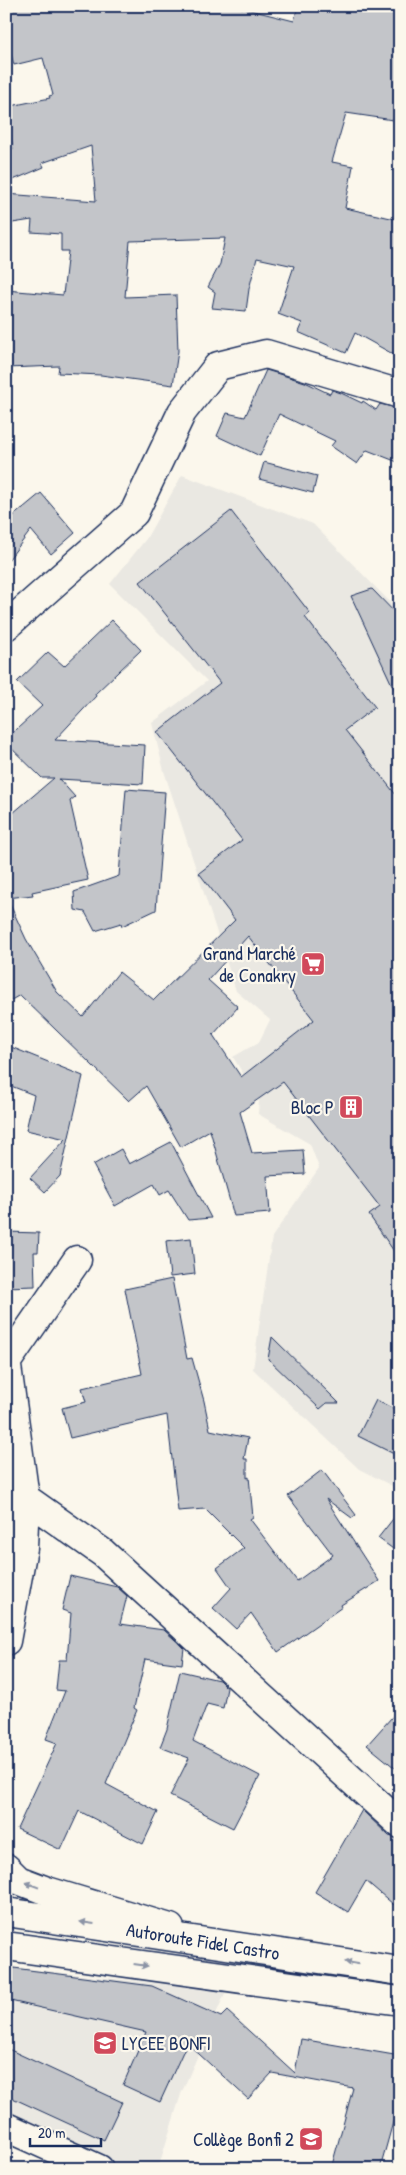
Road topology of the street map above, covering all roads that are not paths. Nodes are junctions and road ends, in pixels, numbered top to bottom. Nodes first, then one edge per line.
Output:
1 (400, 394) edge
2 (6, 626) edge
3 (77, 1260) dead end
4 (7, 1359) edge
5 (25, 1498) junction
6 (6, 1641) edge
7 (400, 1824) edge
8 (6, 1868) edge
9 (6, 1912) edge
10 (212, 1941) junction
11 (6, 1946) edge
12 (400, 1970) edge
13 (400, 2001) edge
14 (6, 2127) edge
15 (99, 2169) edge

1 - 2 main road
3 - 4 main road
4 - 5 main road
5 - 6 main road
5 - 7 main road
10 -> 8 main road
10 -> 9 main road, Autoroute Fidel Castro
12 -> 10 main road, Autoroute Fidel Castro
11 -> 13 main road, Autoroute Fidel Castro
14 - 15 main road

